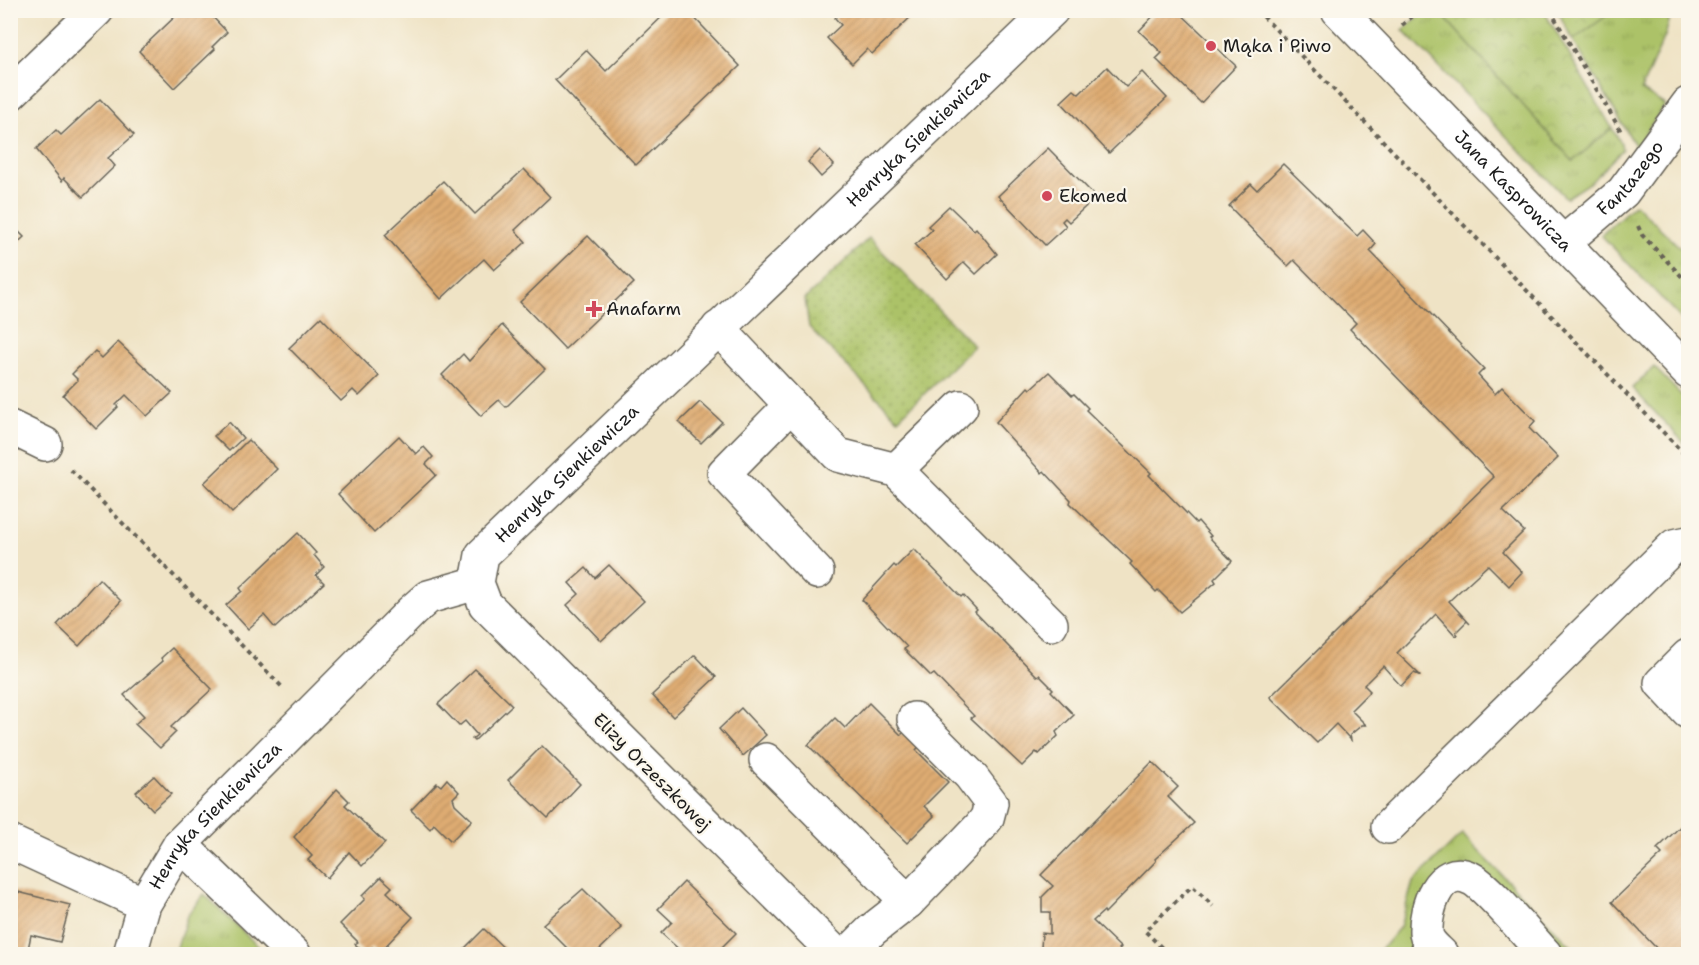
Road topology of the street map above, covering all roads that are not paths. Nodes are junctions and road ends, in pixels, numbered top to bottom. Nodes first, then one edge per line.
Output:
1 (97, 10) edge
2 (1052, 10) edge
3 (1338, 10) edge
4 (10, 94) edge
5 (1689, 104) edge
6 (1563, 243) junction
7 (718, 328) junction
8 (1689, 372) edge
9 (790, 405) junction
10 (961, 407) dead end
11 (10, 427) edge
12 (45, 444) road end
13 (896, 470) junction
14 (1689, 543) edge
15 (817, 572) dead end
16 (477, 583) junction
17 (1051, 624) dead end
18 (1689, 656) edge
19 (1689, 712) edge
20 (914, 719) dead end
21 (766, 760) dead end
22 (1388, 827) dead end
23 (10, 842) edge
24 (180, 844) junction
25 (908, 902) junction
26 (144, 904) junction
27 (130, 954) edge
28 (294, 954) edge
29 (836, 954) edge
30 (848, 954) edge
31 (1441, 954) edge
32 (1545, 954) edge

1 - 4 street
2 - 7 street, Henryka Sienkiewicza
3 - 6 street, Jana Kasprowicza
5 - 6 street, Fantazego
6 - 8 street, Jana Kasprowicza
7 - 9 street
7 - 16 street, Henryka Sienkiewicza
9 - 13 street
9 - 15 street
10 - 13 street
11 - 12 street
13 - 17 street
14 - 22 street
16 - 24 street, Henryka Sienkiewicza
16 - 29 street, Elizy Orzeszkowej
18 - 19 street
20 - 25 street
21 - 25 street
23 - 26 street
24 - 26 street, Henryka Sienkiewicza
24 - 28 street
25 - 30 street
26 - 27 street, Henryka Sienkiewicza
31 - 32 street

